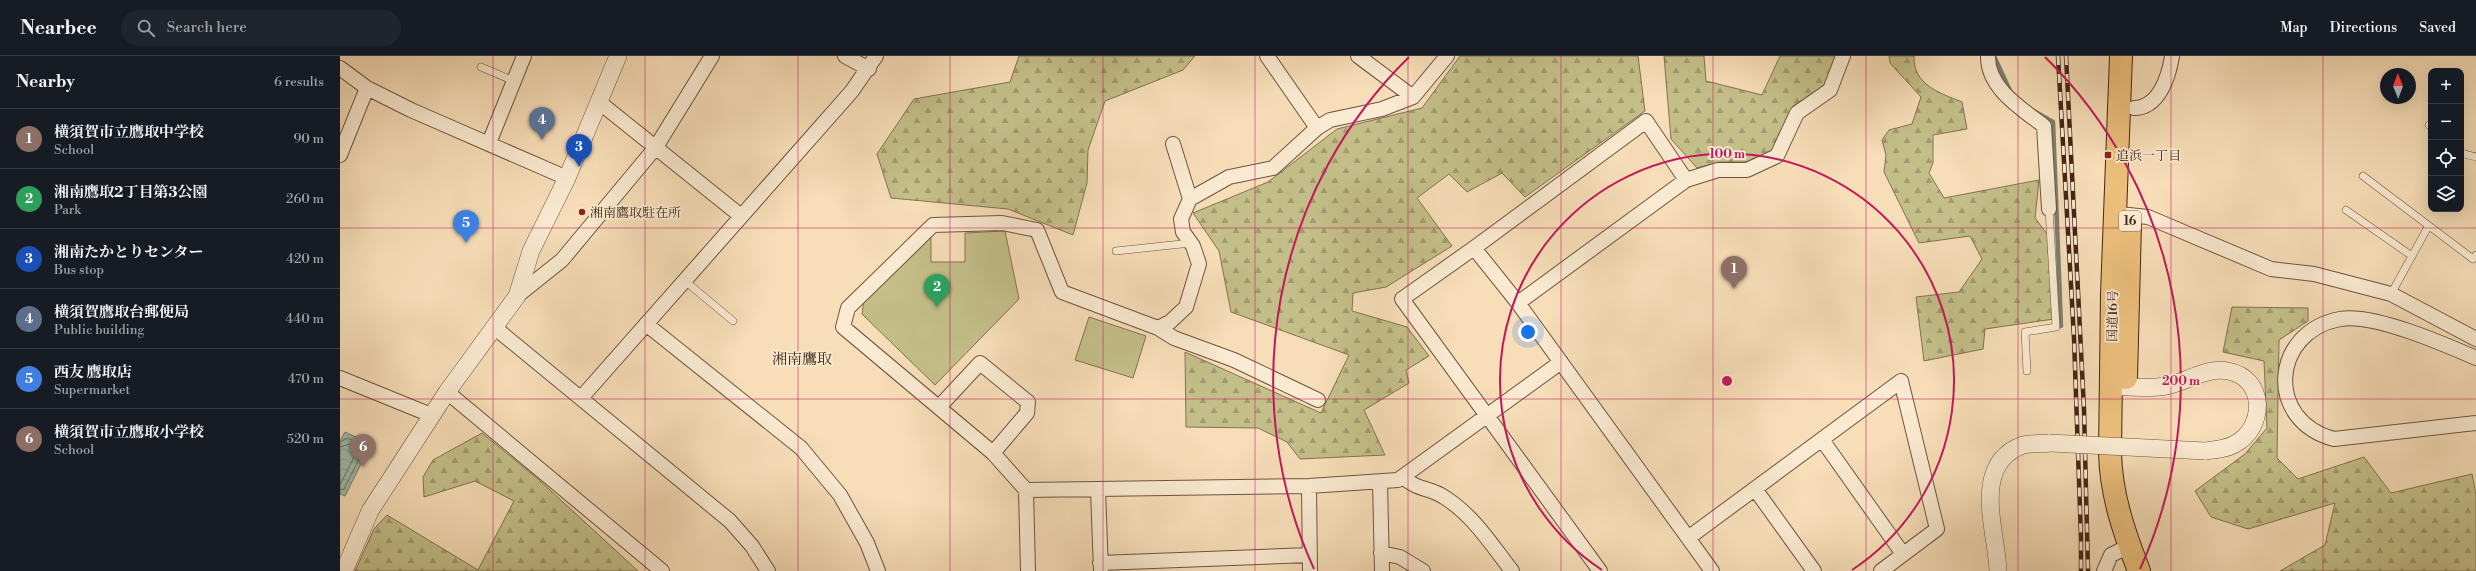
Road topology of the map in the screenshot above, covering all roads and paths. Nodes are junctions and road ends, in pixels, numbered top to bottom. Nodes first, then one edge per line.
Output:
1 (524, 56) edge
2 (618, 56) edge
3 (712, 56) edge
4 (845, 56) edge
5 (876, 56) edge
6 (1267, 56) edge
7 (1358, 56) edge
8 (1447, 56) edge
9 (1843, 56) edge
10 (1988, 56) edge
11 (2121, 56) edge
12 (2136, 56) edge
13 (2172, 56) edge
14 (481, 67) dead end
15 (340, 68) edge
16 (869, 69) junction
17 (514, 81) junction
18 (367, 88) junction
19 (1413, 97) junction
20 (599, 102) junction
21 (2134, 108) junction
22 (1317, 128) junction
23 (489, 143) junction
24 (1173, 144) dead end
25 (656, 147) junction
26 (2464, 153) edge
27 (340, 155) edge
28 (2476, 156) edge
29 (2364, 176) dead end
30 (567, 178) junction
31 (1686, 180) junction
32 (1190, 199) junction
33 (2050, 209) joint
34 (2346, 210) dead end
35 (2123, 214) junction
36 (741, 216) junction
37 (2428, 226) junction
38 (1191, 243) junction
39 (1474, 248) junction
40 (1116, 251) dead end
41 (2476, 255) edge
42 (2412, 256) junction
43 (684, 280) junction
44 (2391, 294) junction
45 (518, 296) junction
46 (1518, 303) junction
47 (733, 321) dead end
48 (646, 324) junction
49 (494, 327) junction
50 (1158, 328) junction
51 (2476, 339) edge
52 (2476, 358) edge
53 (1561, 362) junction
54 (2027, 371) dead end
55 (340, 378) edge
56 (2118, 386) junction
57 (447, 392) junction
58 (581, 398) junction
59 (1318, 400) dead end
60 (939, 407) junction
61 (431, 415) junction
62 (1488, 416) junction
63 (2476, 422) edge
64 (1823, 441) junction
65 (993, 453) junction
66 (1403, 477) junction
67 (1380, 482) junction
68 (1309, 486) junction
69 (1756, 489) junction
70 (1026, 490) junction
71 (1098, 490) junction
72 (1688, 538) junction
73 (2129, 546) junction
74 (1381, 553) junction
75 (1903, 554) junction
76 (1310, 555) junction
77 (1101, 567) edge
78 (1597, 570) edge
79 (344, 571) edge
80 (662, 571) edge
81 (768, 571) edge
82 (878, 571) edge
83 (1028, 571) edge
84 (1310, 571) edge
85 (1382, 571) edge
86 (1423, 571) edge
87 (1512, 571) edge
88 (1712, 571) edge
89 (1814, 571) edge
90 (1881, 571) edge
91 (1998, 571) edge
92 (2104, 571) edge
93 (2139, 571) edge
94 (2154, 571) edge

1 - 17 street
2 - 20 street
3 - 25 street
4 - 16 street
5 - 16 street
6 - 22 street
7 - 19 street
8 - 19 street
9 - 31 street
10 - 33 street
11 - 35 highway, 国道16号 / 16
12 - 21 highway, 国道16号 / 16
13 - 21 street
14 - 17 lane
15 - 18 street
16 - 36 street
17 - 23 street
18 - 23 street
18 - 27 street
19 - 22 street
20 - 25 street
20 - 30 street
21 - 35 highway, 国道16号 / 16
22 - 32 street
23 - 30 street
24 - 32 street
25 - 36 street
25 - 45 street
26 - 28 lane
29 - 37 lane
30 - 45 street
31 - 39 street
31 - 46 street
32 - 38 street
33 - 54 lane
34 - 42 lane
35 - 44 street
35 - 56 highway, 国道16号 / 16
36 - 43 street
37 - 41 lane
37 - 42 lane
38 - 40 lane
38 - 50 street
39 - 46 street
39 - 62 street
42 - 44 lane
43 - 47 lane
43 - 48 street
44 - 51 street
45 - 49 street
46 - 53 street
48 - 58 street
48 - 82 street
49 - 57 street
49 - 58 street
50 - 59 street
50 - 60 street
52 - 63 street
53 - 62 street
53 - 72 street
55 - 61 street
56 - 73 highway, 国道16号 / 16
56 - 91 street, bridge
56 - 94 highway, 国道16号 / 16
57 - 61 street
57 - 80 street
58 - 81 street
60 - 65 street
60 - 65 street
61 - 79 street
62 - 66 street
62 - 78 street
64 - 69 street
64 - 75 street
64 - 75 street
65 - 70 street
66 - 67 street
66 - 87 street
67 - 68 street
67 - 74 street
68 - 71 street
68 - 76 street
69 - 72 street
69 - 89 street
70 - 71 street
70 - 83 street
71 - 77 street
72 - 88 street
73 - 92 street
73 - 93 highway, 国道16号 / 16
74 - 85 street
74 - 86 street
75 - 90 street
76 - 77 street
76 - 84 street

